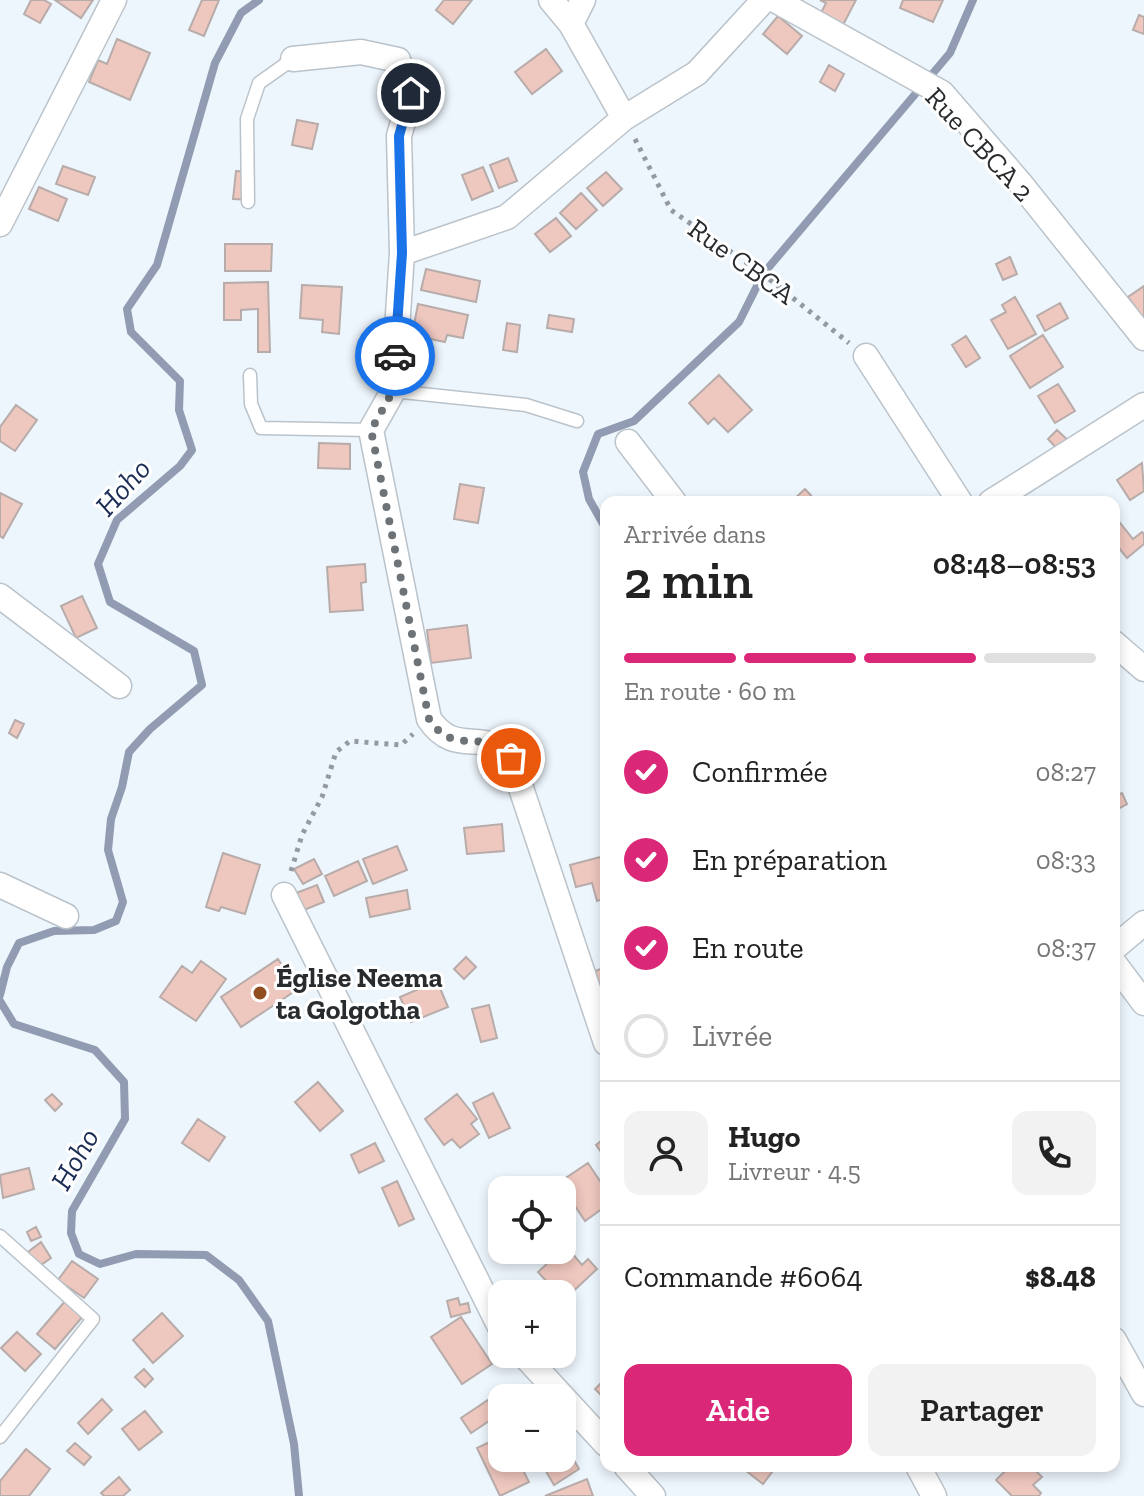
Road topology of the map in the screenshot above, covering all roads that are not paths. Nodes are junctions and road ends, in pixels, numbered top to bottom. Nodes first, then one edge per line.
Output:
1 (114, 0) edge
2 (551, 0) edge
3 (583, 0) edge
4 (764, 0) edge
5 (775, 0) edge
6 (571, 24) junction
7 (293, 59) joint
8 (624, 118) junction
9 (248, 202) dead end
10 (0, 224) edge
11 (402, 253) junction
12 (1144, 338) edge
13 (866, 356) road end
14 (250, 375) dead end
15 (393, 391) junction
16 (1144, 405) edge
17 (577, 421) dead end
18 (371, 430) junction
19 (628, 442) dead end
20 (669, 496) edge
21 (956, 496) edge
22 (1000, 496) edge
23 (0, 596) edge
24 (1120, 648) edge
25 (1144, 669) edge
26 (119, 686) dead end
27 (0, 885) edge
28 (284, 895) road end
29 (66, 916) dead end
30 (1144, 923) edge
31 (1120, 943) edge
32 (1120, 971) edge
33 (1144, 1003) edge
34 (600, 1025) edge
35 (0, 1236) edge
36 (488, 1303) edge
37 (1120, 1351) edge
38 (536, 1368) edge
39 (1144, 1394) edge
40 (0, 1437) edge
41 (600, 1437) edge
42 (631, 1472) edge
43 (921, 1472) edge
44 (653, 1496) edge
45 (934, 1496) edge

1 - 10 street
2 - 6 street
3 - 6 street
4 - 8 street
5 - 12 street, Rue CBCA 2
6 - 8 street
7 - 9 lane
7 - 11 street
8 - 11 street
11 - 15 street
13 - 21 street
14 - 18 lane
15 - 17 lane
15 - 18 street
16 - 22 street
18 - 34 street
19 - 20 street
23 - 26 street
24 - 25 street
27 - 29 street
28 - 36 street
30 - 31 street
32 - 33 street
35 - 40 lane
37 - 39 street
38 - 41 street
42 - 44 street
43 - 45 street

